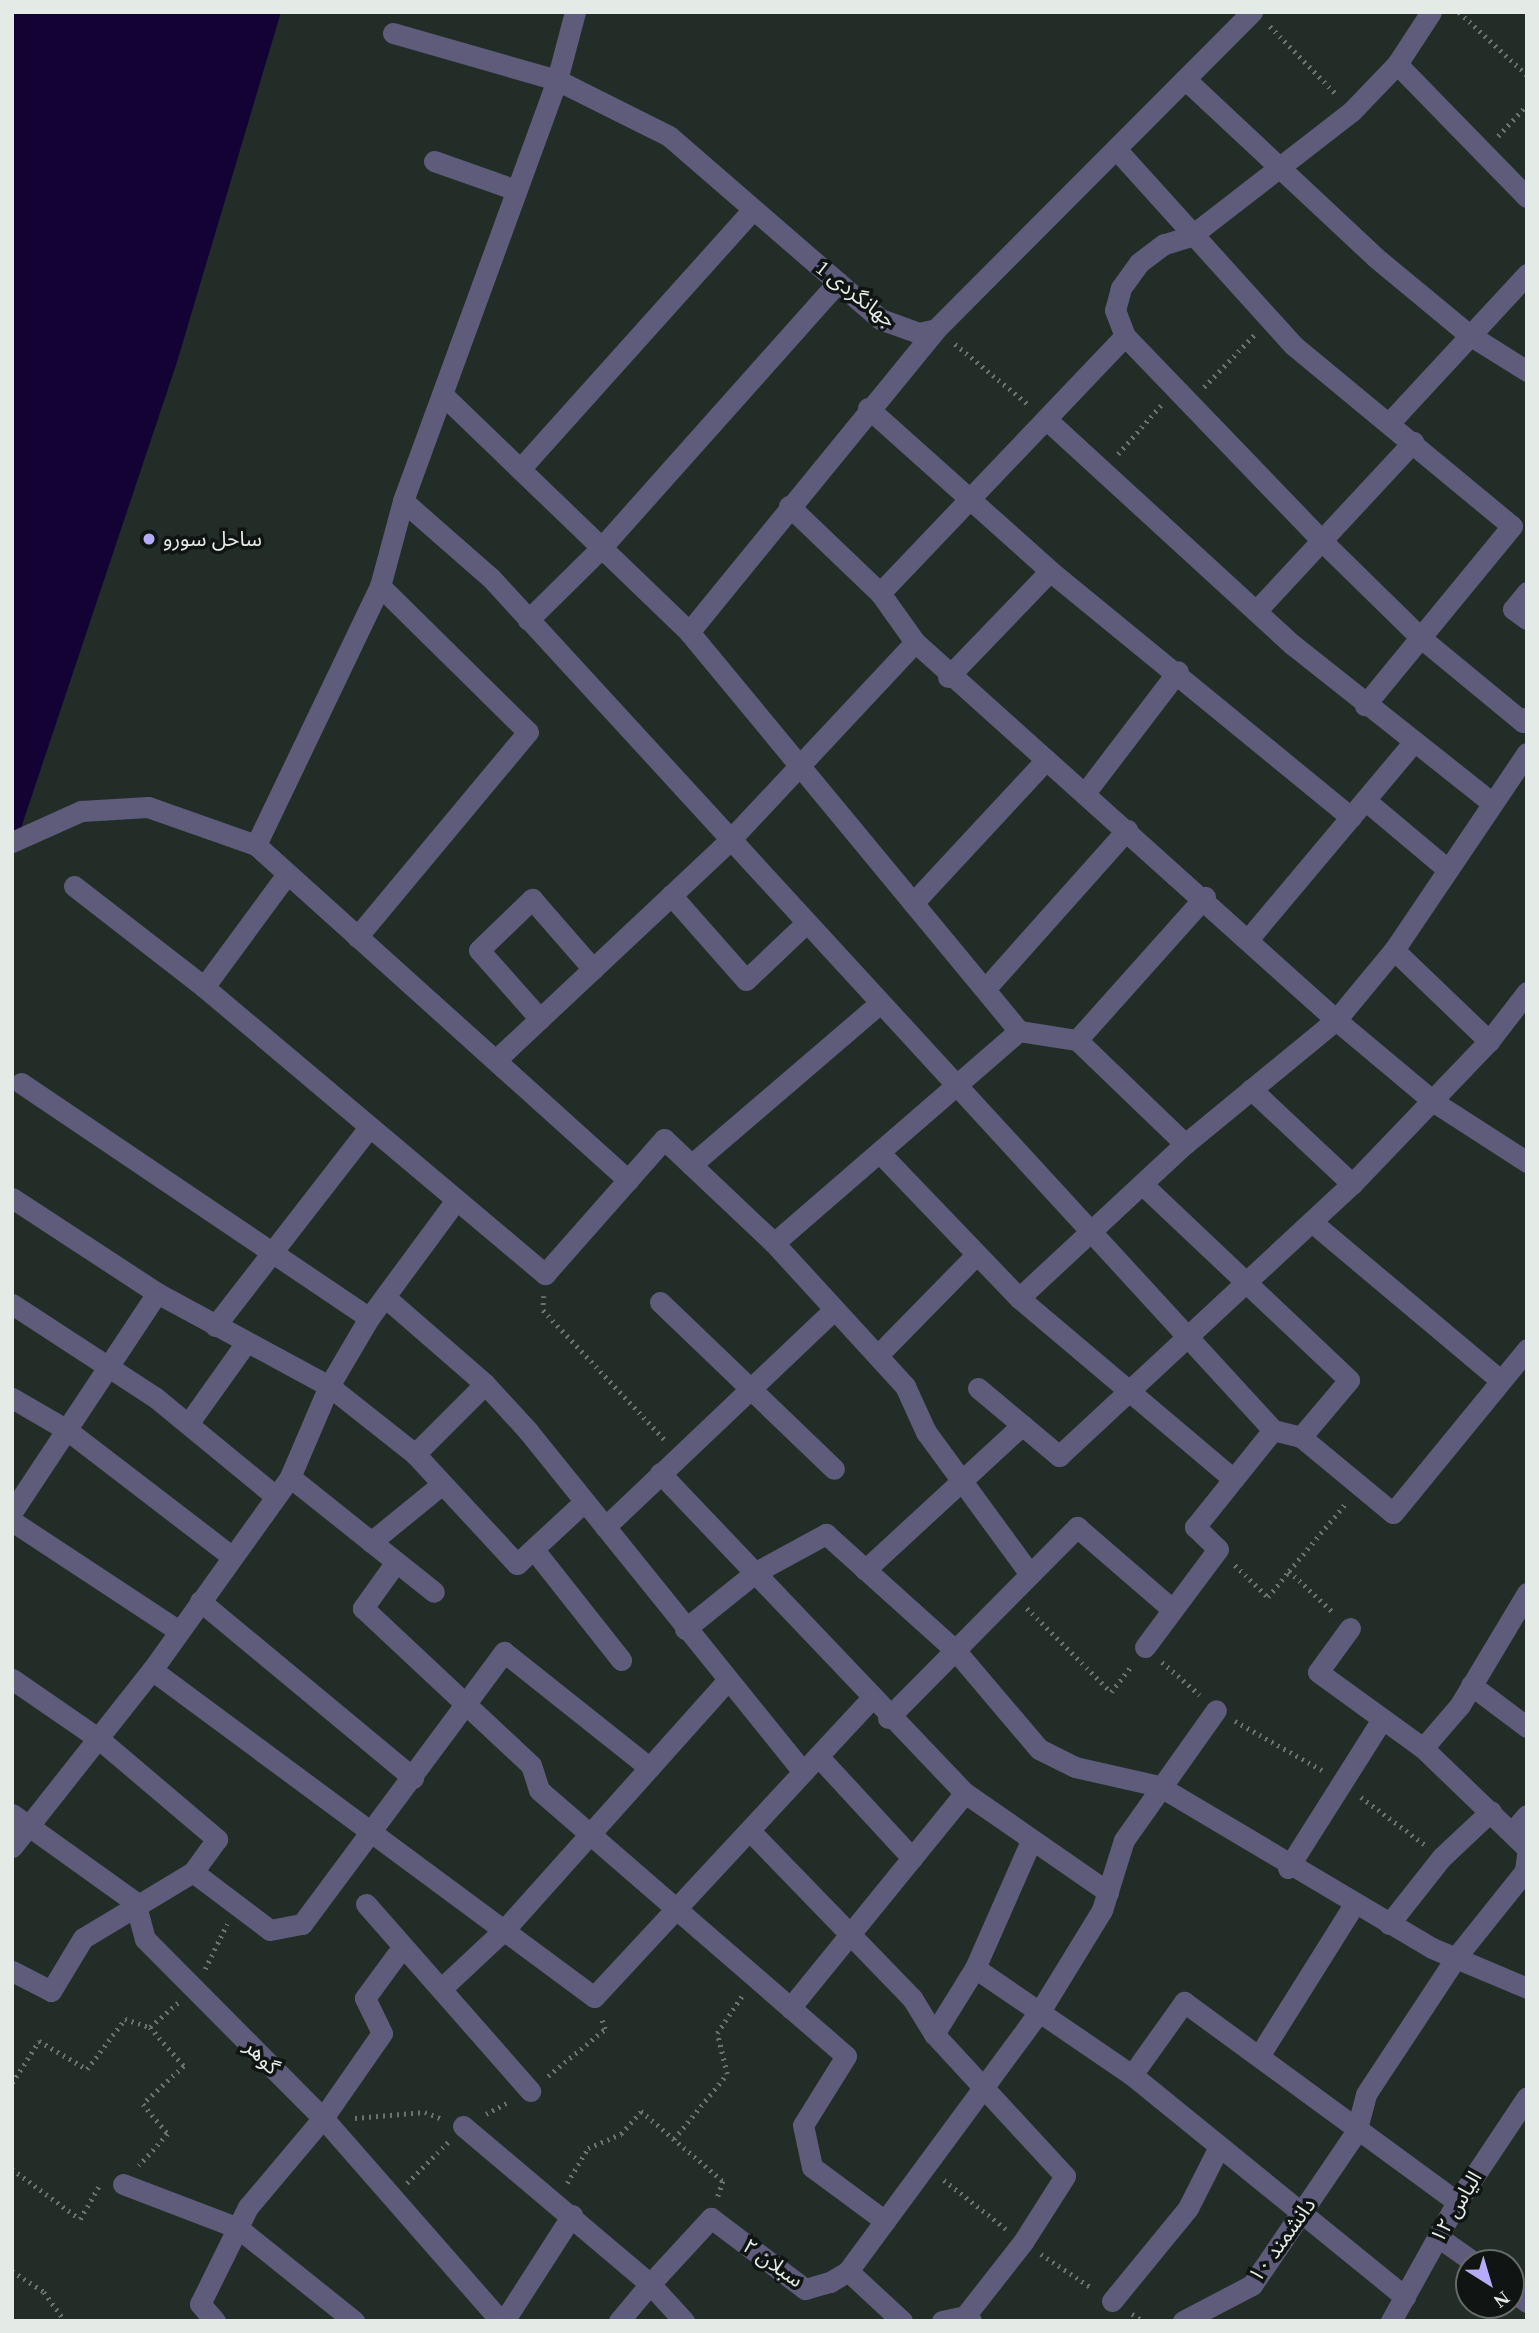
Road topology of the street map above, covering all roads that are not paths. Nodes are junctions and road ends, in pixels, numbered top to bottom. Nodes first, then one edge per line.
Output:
1 (575, 12) edge
2 (1431, 12) edge
3 (1259, 17) edge
4 (393, 33) dead end
5 (1397, 64) junction
6 (1185, 79) junction
7 (557, 80) junction
8 (1116, 149) junction
9 (434, 161) dead end
10 (1277, 166) junction
11 (516, 190) junction
12 (1527, 197) edge
13 (753, 209) junction
14 (1191, 236) junction
15 (1527, 274) edge
16 (838, 282) junction
17 (936, 329) junction
18 (1468, 334) junction
19 (1125, 336) junction
20 (1527, 371) edge
21 (443, 395) junction
22 (869, 408) junction
23 (1046, 419) junction
24 (1390, 422) junction
25 (1413, 442) junction
26 (520, 469) junction
27 (403, 501) junction
28 (970, 502) junction
29 (789, 506) junction
30 (1325, 544) junction
31 (601, 548) junction
32 (1050, 571) junction
33 (380, 586) junction
34 (1527, 592) edge
35 (880, 593) junction
36 (1256, 611) junction
37 (1527, 619) edge
38 (528, 620) junction
39 (689, 632) junction
40 (1421, 638) junction
41 (915, 642) junction
42 (1178, 671) junction
43 (948, 677) junction
44 (1365, 705) junction
45 (1527, 716) edge
46 (1413, 743) junction
47 (1527, 753) edge
48 (1046, 760) junction
49 (800, 765) junction
50 (1085, 793) junction
51 (1490, 801) junction
52 (1358, 808) junction
53 (1127, 830) junction
54 (729, 841) junction
55 (12, 842) edge
56 (256, 845) junction
57 (1446, 868) junction
58 (287, 874) junction
59 (74, 886) dead end
60 (671, 895) junction
61 (1205, 897) junction
62 (913, 903) junction
63 (805, 924) junction
64 (357, 937) junction
65 (1250, 937) junction
66 (1394, 950) junction
67 (593, 968) junction
68 (204, 987) junction
69 (986, 988) junction
70 (1527, 992) edge
71 (878, 1005) junction
72 (540, 1018) junction
73 (1336, 1020) junction
74 (1019, 1031) junction
75 (1077, 1040) junction
76 (1489, 1041) junction
77 (498, 1058) junction
78 (21, 1083) dead end
79 (954, 1088) junction
80 (1251, 1089) junction
81 (1434, 1102) junction
82 (368, 1129) junction
83 (1185, 1144) junction
84 (878, 1152) junction
85 (1527, 1162) edge
86 (691, 1165) junction
87 (628, 1180) junction
88 (1142, 1184) junction
89 (1352, 1184) junction
90 (12, 1198) edge
91 (456, 1200) junction
92 (1313, 1223) junction
93 (1090, 1231) junction
94 (774, 1243) junction
95 (276, 1254) junction
96 (976, 1255) junction
97 (1243, 1285) junction
98 (157, 1293) junction
99 (384, 1297) junction
100 (1019, 1298) junction
101 (660, 1301) dead end
102 (12, 1304) edge
103 (834, 1310) junction
104 (369, 1318) junction
105 (215, 1326) junction
106 (1186, 1337) junction
107 (245, 1344) junction
108 (1527, 1349) edge
109 (878, 1355) junction
110 (110, 1365) junction
111 (1499, 1379) junction
112 (485, 1384) junction
113 (328, 1386) junction
114 (978, 1388) dead end
115 (1126, 1389) junction
116 (754, 1392) junction
117 (12, 1398) edge
118 (188, 1424) junction
119 (1022, 1425) junction
120 (67, 1430) junction
121 (1273, 1430) junction
122 (1301, 1437) junction
123 (415, 1454) junction
124 (834, 1469) dead end
125 (660, 1473) junction
126 (289, 1477) junction
127 (1232, 1478) junction
128 (442, 1483) junction
129 (960, 1484) junction
130 (274, 1495) junction
131 (584, 1503) junction
132 (12, 1512) edge
133 (12, 1521) edge
134 (605, 1527) junction
135 (371, 1542) junction
136 (535, 1551) junction
137 (230, 1556) junction
138 (396, 1562) junction
139 (865, 1570) junction
140 (756, 1572) junction
141 (1030, 1574) junction
142 (434, 1592) dead end
143 (1527, 1593) edge
144 (200, 1601) junction
145 (1172, 1609) junction
146 (1350, 1628) road end
147 (685, 1629) junction
148 (179, 1631) junction
149 (1145, 1647) road end
150 (955, 1650) junction
151 (621, 1660) dead end
152 (152, 1670) junction
153 (12, 1679) edge
154 (725, 1684) junction
155 (1471, 1685) junction
156 (871, 1699) junction
157 (470, 1703) junction
158 (1216, 1710) road end
159 (888, 1718) junction
160 (1381, 1721) junction
161 (1527, 1727) edge
162 (99, 1739) junction
163 (1423, 1748) junction
164 (818, 1756) junction
165 (650, 1768) junction
166 (803, 1772) junction
167 (412, 1778) junction
168 (1159, 1786) junction
169 (965, 1793) junction
170 (1492, 1811) junction
171 (22, 1819) edge
172 (1520, 1823) edge
173 (750, 1831) junction
174 (590, 1835) junction
175 (369, 1836) junction
176 (1031, 1840) junction
177 (12, 1847) edge
178 (1527, 1848) edge
179 (1527, 1854) edge
180 (912, 1858) junction
181 (1288, 1868) junction
182 (193, 1872) junction
183 (1108, 1892) junction
184 (135, 1902) junction
185 (1355, 1903) junction
186 (366, 1904) dead end
187 (676, 1908) junction
188 (1389, 1924) junction
189 (506, 1928) junction
190 (850, 1935) junction
191 (403, 1946) junction
192 (1457, 1956) junction
193 (975, 1968) junction
194 (12, 1971) edge
195 (443, 1986) junction
196 (1527, 1988) edge
197 (790, 2008) junction
198 (1042, 2008) junction
199 (934, 2034) junction
200 (1259, 2056) junction
201 (1132, 2075) junction
202 (987, 2089) junction
203 (530, 2091) dead end
204 (1523, 2110) edge
205 (323, 2118) junction
206 (463, 2126) road end
207 (1356, 2132) junction
208 (1219, 2147) junction
209 (123, 2184) road end
210 (1457, 2202) junction
211 (564, 2209) junction
212 (1301, 2217) junction
213 (885, 2221) junction
214 (238, 2228) junction
215 (1438, 2237) junction
216 (1455, 2249) edge
217 (848, 2271) junction
218 (650, 2284) junction
219 (1405, 2297) junction
220 (1112, 2301) road end
221 (968, 2318) edge
222 (215, 2321) edge
223 (354, 2321) edge
224 (503, 2321) edge
225 (619, 2321) edge
226 (684, 2321) edge
227 (902, 2321) edge
228 (942, 2321) edge
229 (1184, 2321) edge
230 (1391, 2321) edge

1 - 7 street
2 - 5 street
3 - 6 street
4 - 7 street, جهانگردی 1
5 - 10 street
5 - 12 street
6 - 8 street
6 - 10 street
7 - 11 street
7 - 13 street, جهانگردی 1
8 - 14 street
8 - 17 street
9 - 11 street
10 - 14 street
10 - 18 street
11 - 21 street
13 - 16 street, جهانگردی 1
13 - 26 street
14 - 19 street
14 - 24 street
15 - 18 street
16 - 17 street, جهانگردی 1
16 - 31 street
17 - 22 street
18 - 20 street
18 - 24 street
19 - 23 street
19 - 30 street
21 - 26 street
21 - 27 street
22 - 28 street
22 - 29 street
23 - 28 street
23 - 36 street
24 - 25 street
25 - 30 street
25 - 40 street
26 - 31 street
27 - 33 street
27 - 38 street
28 - 32 street
28 - 35 street
29 - 35 street
29 - 39 street
30 - 36 street
30 - 40 street
31 - 38 street
31 - 39 street
32 - 42 street
32 - 43 street
33 - 56 street
33 - 64 street
34 - 37 street
35 - 41 street
36 - 44 street
38 - 54 street
39 - 49 street
40 - 44 street
40 - 45 street
41 - 43 street
41 - 49 street
42 - 50 street
42 - 52 street
43 - 48 street
44 - 46 street
46 - 51 street
46 - 52 street
47 - 51 street
48 - 50 street
48 - 62 street
49 - 54 street
49 - 62 street
50 - 53 street
51 - 57 street
52 - 57 street
52 - 65 street
53 - 61 street
53 - 69 street
54 - 60 street
54 - 63 street
55 - 56 street
56 - 58 street
57 - 66 street
58 - 64 street
58 - 68 street
59 - 68 street
60 - 63 street
60 - 67 street
61 - 65 street
61 - 75 street
62 - 69 street
63 - 71 street
64 - 77 street
65 - 73 street
66 - 73 street
66 - 76 street
67 - 72 street
67 - 72 street
68 - 82 street
69 - 74 street
70 - 76 street
71 - 79 street
71 - 86 street
72 - 77 street
73 - 80 street
73 - 81 street
74 - 75 street
74 - 79 street
75 - 83 street
76 - 81 street
77 - 87 street
78 - 95 street
79 - 84 street
79 - 93 street
80 - 83 street
80 - 89 street
81 - 85 street
81 - 89 street
82 - 91 street
82 - 95 street
83 - 88 street
84 - 94 street
84 - 96 street
86 - 87 street
86 - 94 street
87 - 91 street
88 - 93 street
88 - 97 street
89 - 92 street
90 - 98 street
91 - 99 street
92 - 97 street
92 - 111 street
93 - 100 street
93 - 106 street
94 - 103 street
95 - 104 street
95 - 105 street
96 - 100 street
96 - 109 street
97 - 106 street
97 - 122 street
98 - 105 street
98 - 110 street
99 - 104 street
99 - 112 street
100 - 115 street
101 - 116 street
102 - 110 street
103 - 109 street
103 - 116 street
104 - 113 street
105 - 107 street
106 - 115 street
106 - 121 street
107 - 113 street
107 - 118 street
108 - 111 street
109 - 129 street
110 - 118 street
110 - 120 street
111 - 122 street
112 - 123 street
112 - 131 street
113 - 123 street
113 - 126 street
114 - 119 street
115 - 119 street
115 - 127 street
116 - 124 street
116 - 125 street
117 - 120 street
118 - 130 street
119 - 129 street
120 - 132 street
120 - 137 street
121 - 122 street
121 - 127 street
123 - 128 street
125 - 134 street
125 - 140 street
126 - 130 street
126 - 135 street
127 - 145 street
128 - 135 street
128 - 136 street
129 - 139 street
129 - 141 street
130 - 137 street
131 - 134 street
131 - 136 street
133 - 148 street
134 - 147 street
135 - 138 street
136 - 151 street
137 - 144 street
138 - 142 street
138 - 157 street
139 - 140 street
139 - 150 street
140 - 147 street
140 - 156 street
141 - 145 street
141 - 150 street
143 - 155 street
144 - 148 street
144 - 167 street
145 - 149 street
146 - 160 street
147 - 154 street
148 - 152 street
150 - 159 street
150 - 168 street
152 - 162 street
152 - 175 street
153 - 162 street
154 - 165 street
154 - 166 street
155 - 161 street
155 - 163 street
156 - 159 street
156 - 164 street
157 - 165 street
157 - 167 street
157 - 174 street
158 - 168 street
159 - 169 street
160 - 163 street
160 - 181 street
162 - 171 street
162 - 182 street
163 - 170 street
164 - 166 street
164 - 180 street
165 - 174 street
166 - 173 street
167 - 175 street
168 - 181 street
168 - 183 street
169 - 176 street
169 - 180 street
170 - 172 street
170 - 188 street
171 - 177 street
171 - 184 street
172 - 178 street
173 - 187 street
173 - 190 street
174 - 187 street
174 - 189 street
175 - 182 street
175 - 189 street
176 - 183 street
176 - 193 street
179 - 192 street, دانشمند ۱۰
180 - 190 street
181 - 185 street
182 - 184 street
183 - 198 street
184 - 194 street
184 - 205 street, گوهر
185 - 188 street
185 - 200 street
186 - 191 street
187 - 189 street
187 - 197 street
188 - 192 street
189 - 195 street
190 - 197 street
190 - 199 street
191 - 195 street
191 - 205 street
192 - 196 street
192 - 207 street, دانشمند ۱۰
193 - 198 street
193 - 199 street
195 - 203 street
197 - 213 street
198 - 201 street
198 - 202 street
199 - 202 street
200 - 201 street
200 - 207 street
201 - 208 street
202 - 213 street
202 - 221 street
204 - 210 street, الیاس ۱۲
205 - 214 street
205 - 224 street, گوهر
206 - 211 street
207 - 210 street
207 - 212 street, دانشمند ۱۰
208 - 212 street
208 - 220 street
209 - 214 street
210 - 215 street, الیاس ۱۲
211 - 218 street
211 - 224 street
212 - 219 street
212 - 229 street, دانشمند ۱۰
213 - 217 street
214 - 222 street
214 - 223 street
215 - 216 street
215 - 219 street, الیاس ۱۲
217 - 218 street, سبلان ۲
217 - 227 street
218 - 225 street
218 - 226 street
219 - 230 street, الیاس ۱۲
221 - 228 street

